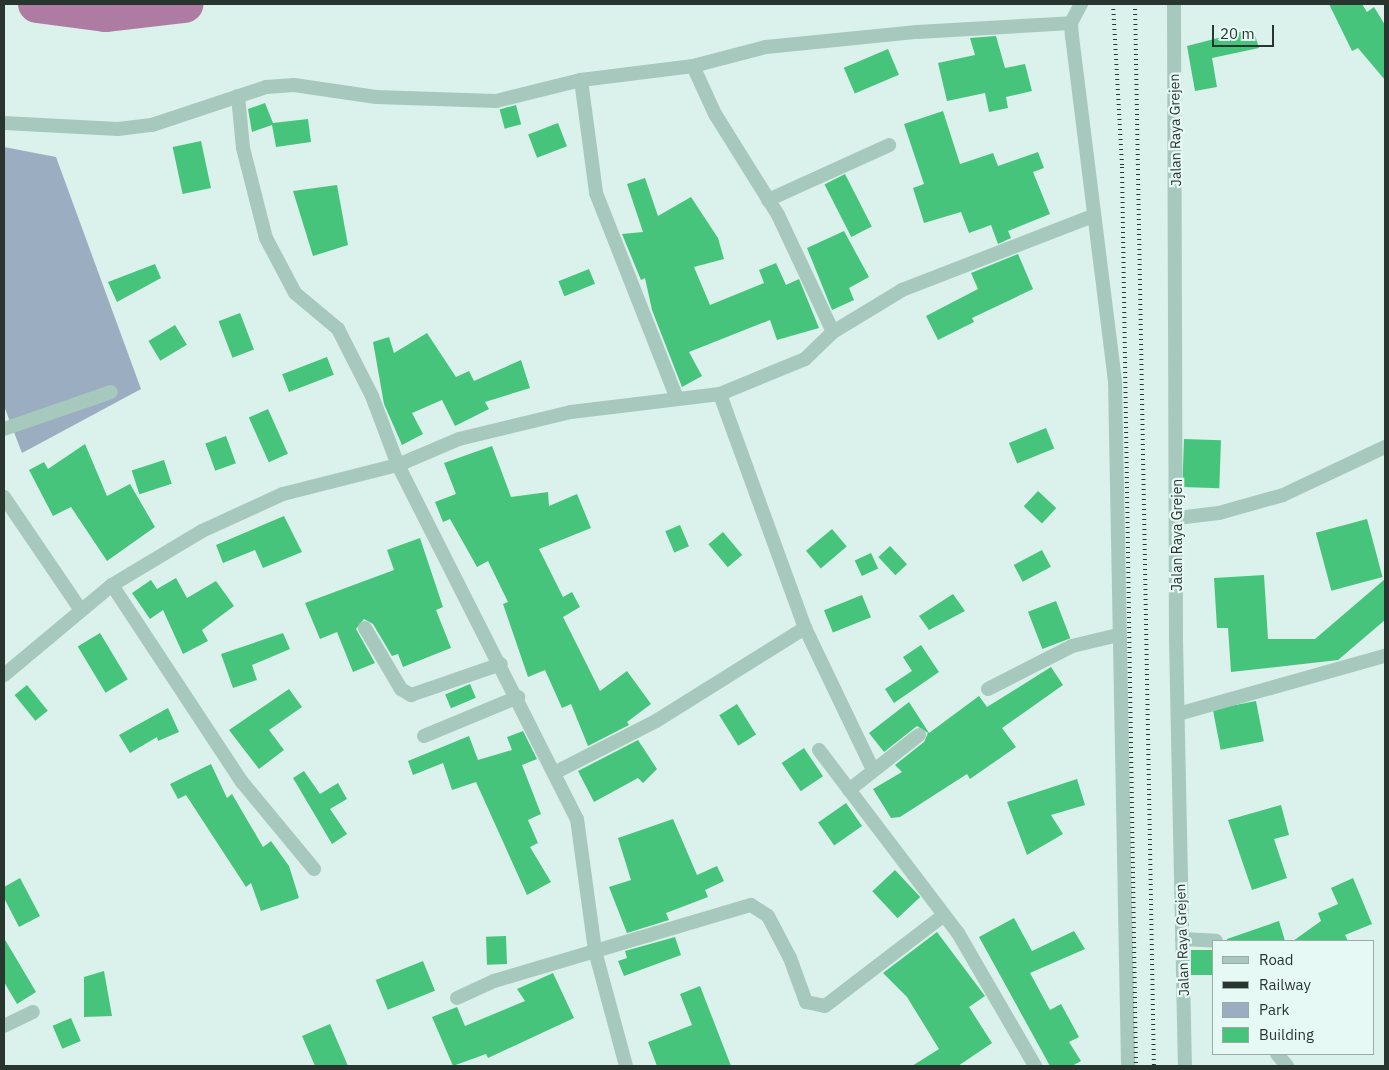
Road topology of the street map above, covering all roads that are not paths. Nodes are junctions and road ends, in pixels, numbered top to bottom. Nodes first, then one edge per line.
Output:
1 (1081, 4) edge
2 (1174, 4) edge
3 (1071, 23) junction
4 (693, 66) junction
5 (581, 80) junction
6 (238, 96) junction
7 (4, 122) edge
8 (889, 145) dead end
9 (768, 200) junction
10 (1092, 216) junction
11 (833, 332) junction
12 (111, 392) dead end
13 (720, 394) junction
14 (676, 399) junction
15 (4, 429) edge
16 (1385, 447) edge
17 (398, 465) junction
18 (4, 497) edge
19 (1177, 518) junction
20 (112, 585) junction
21 (80, 609) junction
22 (365, 628) dead end
23 (805, 628) junction
24 (1118, 636) junction
25 (1385, 656) edge
26 (501, 664) junction
27 (4, 674) edge
28 (988, 689) dead end
29 (518, 698) junction
30 (1178, 714) junction
31 (919, 735) dead end
32 (424, 736) dead end
33 (818, 750) dead end
34 (873, 770) junction
35 (554, 773) junction
36 (849, 790) junction
37 (314, 869) dead end
38 (944, 915) junction
39 (1182, 939) junction
40 (1212, 941) edge
41 (595, 951) junction
42 (457, 998) dead end
43 (33, 1012) dead end
44 (4, 1026) edge
45 (1278, 1055) edge
46 (626, 1066) edge
47 (1035, 1066) edge
48 (1128, 1066) edge
49 (1185, 1066) edge
50 (1287, 1066) edge

1 - 3 street
2 - 19 street, Jalan Raya Grejen
3 - 4 street
3 - 10 street
4 - 5 street
4 - 9 street
5 - 6 street
5 - 14 street
6 - 7 street
6 - 17 street
8 - 9 street
9 - 11 street
10 - 11 street
10 - 24 street
11 - 13 street
12 - 15 street
13 - 14 street
13 - 23 street
14 - 17 street
16 - 19 street
17 - 20 street
17 - 26 street
18 - 21 street
19 - 30 street, Jalan Raya Grejen
20 - 21 street
20 - 37 street
21 - 27 street
22 - 26 street
23 - 34 street
23 - 35 street
24 - 28 street
24 - 48 street
25 - 30 street
26 - 29 street
29 - 32 street
29 - 35 street
30 - 39 street, Jalan Raya Grejen
31 - 34 street
33 - 36 street
34 - 36 street
35 - 41 street
36 - 38 street
38 - 41 street
38 - 47 street
39 - 40 street
39 - 49 street, Jalan Raya Grejen
41 - 42 street
41 - 46 street
43 - 44 street
45 - 50 street

